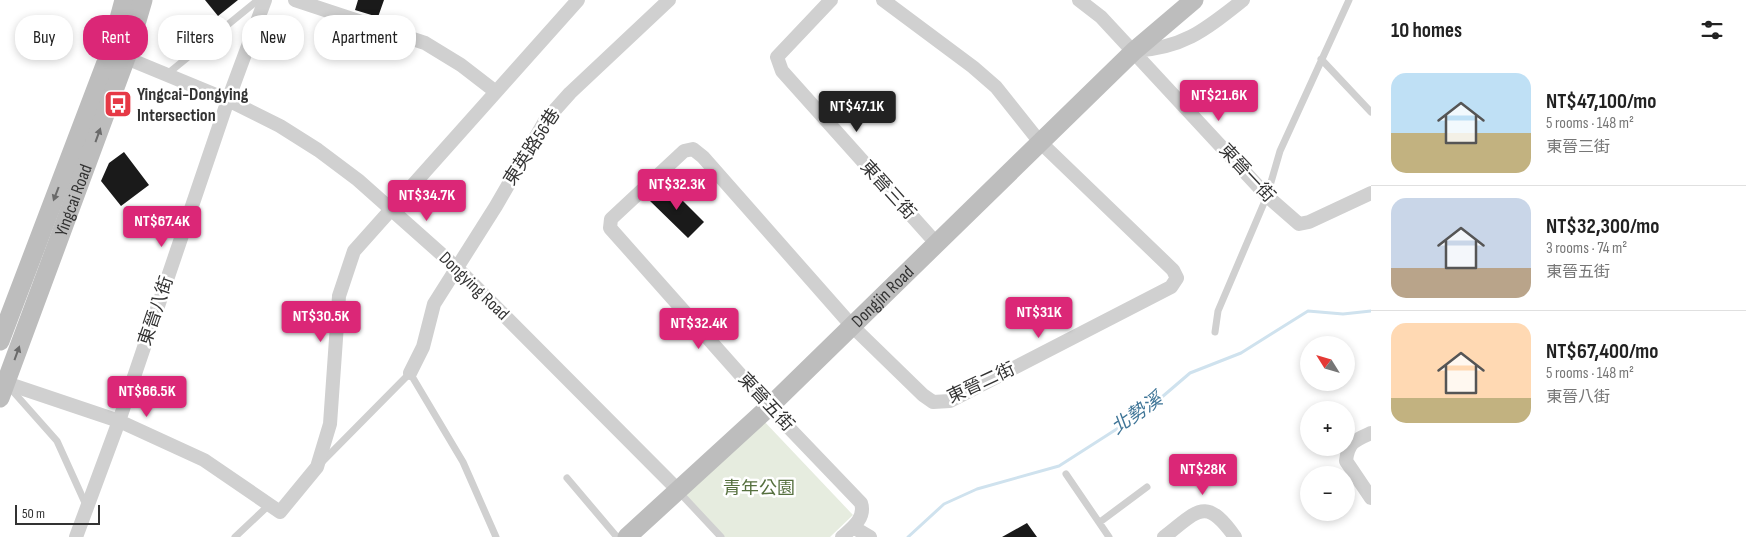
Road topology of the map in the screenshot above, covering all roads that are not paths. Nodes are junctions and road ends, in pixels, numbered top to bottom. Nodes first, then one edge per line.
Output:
1 (124, 0) edge
2 (143, 0) edge
3 (258, 0) edge
4 (265, 0) edge
5 (295, 0) edge
6 (578, 0) edge
7 (669, 0) edge
8 (831, 0) edge
9 (882, 0) edge
10 (1078, 0) edge
11 (1194, 0) edge
12 (1243, 0) edge
13 (1349, 0) edge
14 (122, 15) edge
15 (136, 15) edge
16 (1134, 51) junction
17 (116, 60) edge
18 (116, 60) edge
19 (130, 60) edge
20 (1321, 60) junction
21 (166, 75) junction
22 (496, 92) junction
23 (228, 100) junction
24 (1371, 112) edge
25 (1039, 141) junction
26 (654, 178) joint
27 (1371, 193) edge
28 (1267, 196) junction
29 (392, 209) junction
30 (936, 243) junction
31 (457, 268) junction
32 (852, 326) junction
33 (1215, 332) dead end
34 (0, 341) edge
35 (410, 373) junction
36 (1, 384) edge
37 (770, 407) junction
38 (119, 421) junction
39 (1371, 433) edge
40 (317, 467) junction
41 (1066, 474) dead end
42 (567, 478) dead end
43 (1147, 487) dead end
44 (678, 490) junction
45 (1371, 498) edge
46 (269, 505) junction
47 (86, 506) junction
48 (1100, 522) junction
49 (853, 527) junction
50 (76, 537) edge
51 (235, 537) edge
52 (496, 537) edge
53 (617, 537) edge
54 (628, 537) edge
55 (721, 537) edge
56 (842, 537) edge
57 (870, 537) edge
58 (1109, 537) edge
59 (1164, 537) edge
60 (1235, 537) edge

1 - 14 street, Yingcai Road
2 - 15 street, Yingcai Road
3 - 21 lane
4 - 23 street, 東晉八街
5 - 22 street
6 - 22 street
7 - 31 street, 東英路56巷
8 - 30 street, 東晉三街
9 - 25 street, 東晉二街
10 - 16 street, 東晉一街
11 - 16 street, Dongjin Road
12 - 16 street
13 - 20 lane
16 - 25 street, Dongjin Road
16 - 28 street, 東晉一街
17 -> 34 street, Yingcai Road
36 -> 18 street, Yingcai Road
19 - 21 street, Dongying Road
20 - 24 lane
20 - 28 lane
21 - 23 street, Dongying Road
22 - 29 street
23 - 29 street, Dongying Road
23 - 38 street, 東晉八街
25 - 30 street, Dongjin Road
25 - 32 street, 東晉二街
26 - 32 street, 東晉二街
26 - 37 street, 東晉五街
27 - 28 street, 東晉一街
28 - 33 lane
29 - 31 street, Dongying Road
29 - 40 street
30 - 32 street, Dongjin Road
31 - 35 street, 東英路56巷
31 - 44 street, Dongying Road
32 - 37 street, Dongjin Road
35 - 40 lane
35 - 52 lane
36 - 38 street
36 - 47 lane
37 - 44 street, Dongjin Road
37 - 49 street, 東晉五街
38 - 46 street
38 - 47 street, 東晉八街
39 - 45 street
40 - 46 street
41 - 48 lane
42 - 53 lane
43 - 48 lane
44 - 54 street, Dongjin Road
44 - 55 lane
46 - 51 lane
47 - 50 street, 東晉八街
48 - 58 lane
49 - 56 street, 東晉五街
49 - 57 street
59 - 60 street

